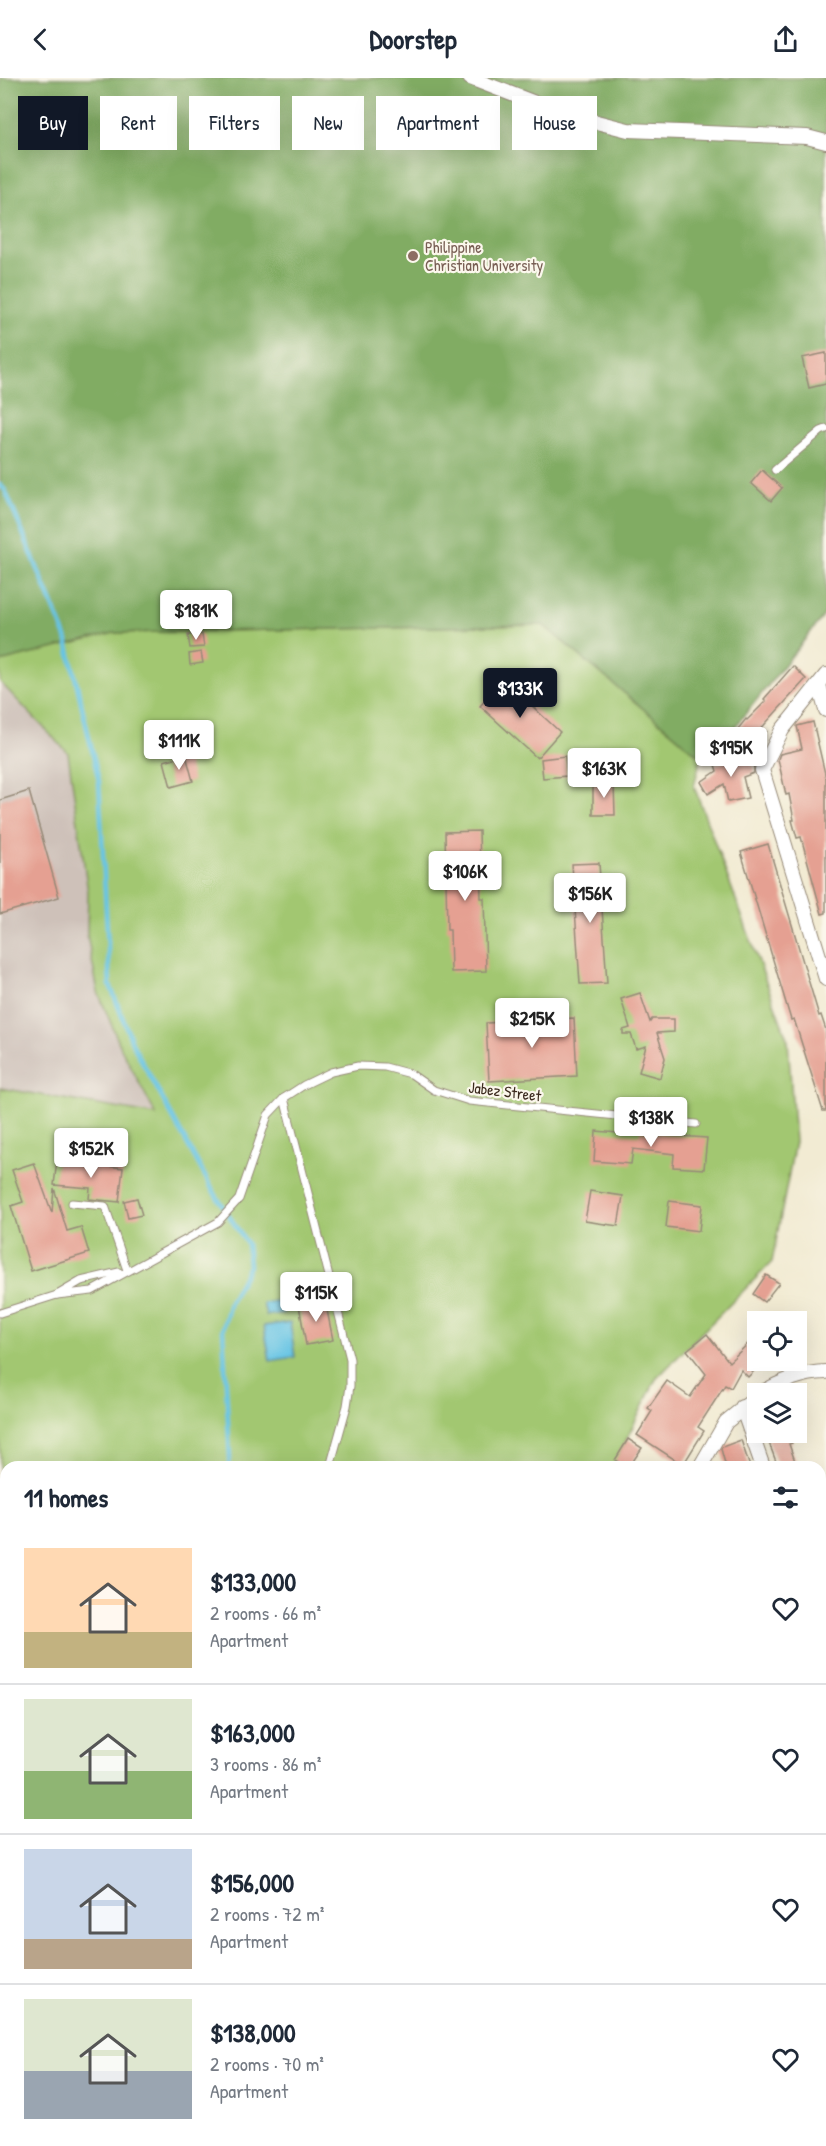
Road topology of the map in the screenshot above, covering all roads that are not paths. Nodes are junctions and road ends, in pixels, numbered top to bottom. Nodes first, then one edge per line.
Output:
1 (470, 78) edge
2 (826, 142) edge
3 (826, 429) edge
4 (775, 470) dead end
5 (822, 680) edge
6 (826, 710) edge
7 (826, 979) edge
8 (284, 1098) junction
9 (696, 1124) dead end
10 (72, 1203) dead end
11 (127, 1270) junction
12 (57, 1294) junction
13 (0, 1313) edge
14 (826, 1372) edge
15 (784, 1383) edge
16 (747, 1403) edge
17 (742, 1407) junction
18 (331, 1461) edge
19 (703, 1461) edge
20 (761, 1461) edge

1 - 2 street
3 - 4 lane
5 - 6 street
5 - 7 street
8 - 9 lane, Jabez Street
8 - 11 lane, Jabez Street
8 - 18 lane
10 - 11 lane
11 - 12 lane, Jabez Street
11 - 12 lane, Jabez Street
12 - 13 lane, Jabez Street
14 - 15 street
16 - 17 street
17 - 19 street
17 - 20 street

